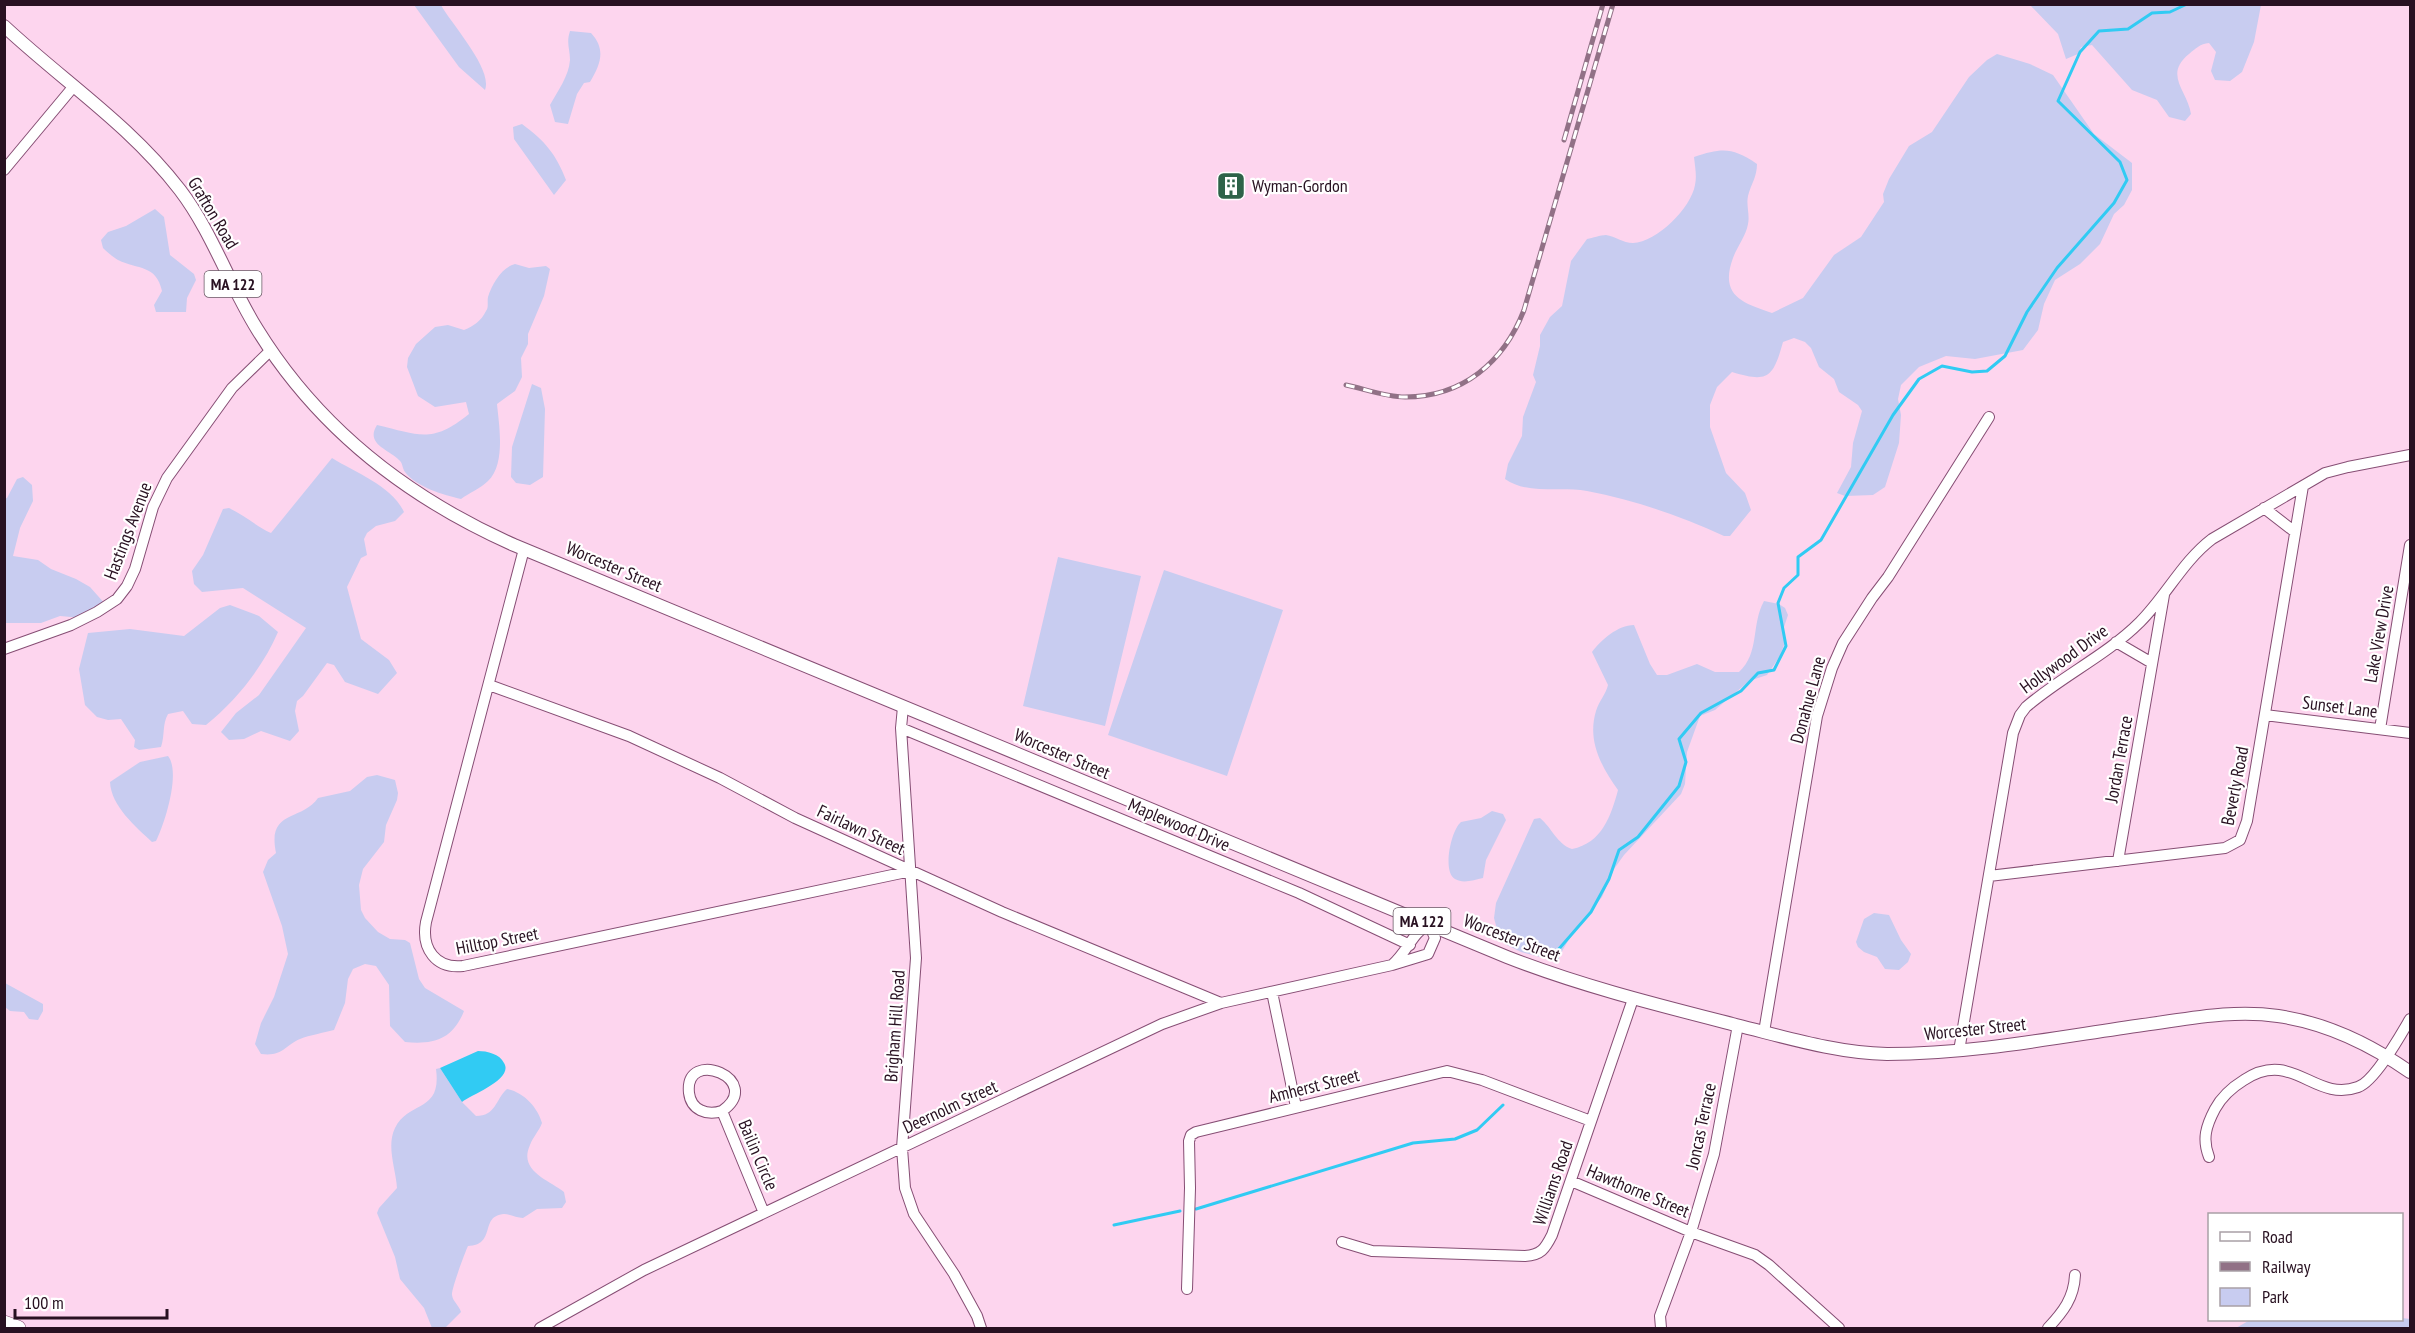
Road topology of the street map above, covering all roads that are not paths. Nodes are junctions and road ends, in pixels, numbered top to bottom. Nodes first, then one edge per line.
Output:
1 (4, 26) edge
2 (74, 86) junction
3 (4, 170) edge
4 (271, 350) junction
5 (1989, 417) dead end
6 (2410, 455) edge
7 (2303, 486) junction
8 (2264, 508) junction
9 (475, 527) joint
10 (2295, 532) junction
11 (2410, 545) edge
12 (524, 549) junction
13 (2164, 594) junction
14 (2116, 642) junction
15 (4, 649) edge
16 (2152, 663) junction
17 (489, 685) junction
18 (903, 707) junction
19 (2265, 715) junction
20 (900, 728) junction
21 (2380, 729) junction
22 (2410, 733) edge
23 (2118, 861) junction
24 (911, 871) junction
25 (1989, 876) junction
26 (1430, 924) junction
27 (1410, 945) junction
28 (1392, 965) junction
29 (1272, 992) junction
30 (1633, 999) junction
31 (1221, 1003) junction
32 (2410, 1019) edge
33 (1738, 1025) junction
34 (2406, 1031) edge
35 (1764, 1032) junction
36 (1959, 1051) junction
37 (2386, 1055) junction
38 (2410, 1072) edge
39 (1296, 1107) junction
40 (722, 1111) junction
41 (1592, 1121) junction
42 (902, 1148) junction
43 (2209, 1157) dead end
44 (1571, 1181) junction
45 (764, 1213) junction
46 (1691, 1232) junction
47 (1342, 1242) dead end
48 (2075, 1275) dead end
49 (1187, 1289) dead end
50 (4, 1323) edge
51 (18, 1329) edge
52 (540, 1329) edge
53 (981, 1329) edge
54 (1661, 1329) edge
55 (1839, 1329) edge
56 (2048, 1329) edge

1 - 2 main road, Grafton Road / MA 122
2 - 3 street
2 - 4 main road, Grafton Road / MA 122
4 - 9 main road, Grafton Road / MA 122
4 - 15 street, Hastings Avenue
5 - 35 street, Donahue Lane
6 - 7 street, Hollywood Drive
7 - 8 street, Hollywood Drive
7 - 10 street, Beverly Road
8 - 10 street
8 - 13 street, Hollywood Drive
9 - 12 main road, Worcester Street / MA 122
10 - 19 street, Beverly Road
11 - 21 street, Lake View Drive
12 - 17 street, Hilltop Street
12 - 18 main road, Worcester Street / MA 122
13 - 14 street, Hollywood Drive
13 - 16 street, Jordan Terrace
14 - 16 street
14 - 25 street, Hollywood Drive
16 - 23 street, Jordan Terrace
17 - 24 street, Fairlawn Street
17 - 24 street, Hilltop Street
18 - 20 street, Brigham Hill Road
18 - 26 main road, Worcester Street / MA 122
19 - 21 street, Sunset Lane
19 - 23 street, Beverly Road
20 - 24 street, Brigham Hill Road
20 - 27 street, Maplewood Drive
21 - 22 street, Sunset Lane
23 - 25 street, Beverly Road
24 - 31 street, Fairlawn Street
24 - 42 street, Brigham Hill Road
25 - 36 street, Hollywood Drive
26 - 27 street
26 - 28 street, Deernolm Street
26 - 30 main road, Worcester Street / MA 122
27 - 28 street
28 - 29 street, Deernolm Street
29 - 31 street, Deernolm Street
29 - 39 street
30 - 33 main road, Worcester Street / MA 122
30 - 41 street, Williams Road
31 - 42 street, Deernolm Street
32 - 34 street
33 - 35 main road, Worcester Street / MA 122
33 - 46 street, Joncas Terrace
34 - 37 street
35 - 36 main road, Worcester Street / MA 122
36 - 37 main road, Worcester Street / MA 122
37 - 38 main road, Worcester Street / MA 122
37 - 43 street
39 - 41 street, Amherst Street
39 - 49 street, Amherst Street
40 - 40 street, Bailin Circle
40 - 45 street, Bailin Circle
41 - 44 street, Williams Road
42 - 45 street, Deernolm Street
42 - 53 street, Brigham Hill Road
44 - 46 street, Hawthorne Street
44 - 47 street, Williams Road
45 - 52 street, Deernolm Street
46 - 54 street, Hawthorne Street
46 - 55 street, Hawthorne Street
48 - 56 street
50 - 51 highway

